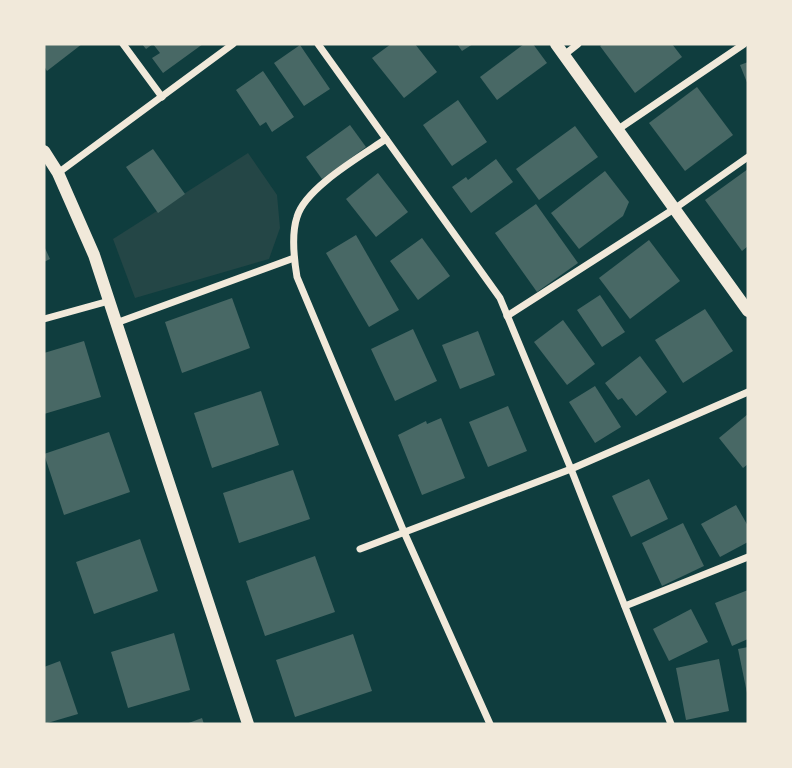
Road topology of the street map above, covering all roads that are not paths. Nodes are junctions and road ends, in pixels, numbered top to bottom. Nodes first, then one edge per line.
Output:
1 (123, 44) edge
2 (233, 44) edge
3 (318, 44) edge
4 (556, 44) edge
5 (578, 44) edge
6 (744, 44) edge
7 (564, 55) junction
8 (162, 97) junction
9 (617, 131) junction
10 (386, 139) junction
11 (44, 151) edge
12 (748, 157) edge
13 (58, 173) junction
14 (674, 209) junction
15 (294, 258) junction
16 (109, 301) junction
17 (748, 311) edge
18 (507, 316) junction
19 (44, 319) edge
20 (116, 323) junction
21 (748, 392) edge
22 (571, 469) junction
23 (404, 531) junction
24 (360, 549) dead end
25 (748, 557) edge
26 (625, 606) junction
27 (248, 724) edge
28 (490, 724) edge
29 (671, 724) edge

1 - 8 street
2 - 8 street
3 - 10 street
4 - 7 street
5 - 7 street
6 - 9 street
7 - 9 street
8 - 13 street
9 - 14 street
10 - 15 street
10 - 18 street
11 - 13 street
12 - 14 street
13 - 16 street
14 - 17 street
14 - 18 street
15 - 20 street
15 - 23 street
16 - 19 street
16 - 20 street
18 - 22 street
20 - 27 street
21 - 22 street
22 - 23 street
22 - 26 street
23 - 24 street
23 - 28 street
25 - 26 street
26 - 29 street

